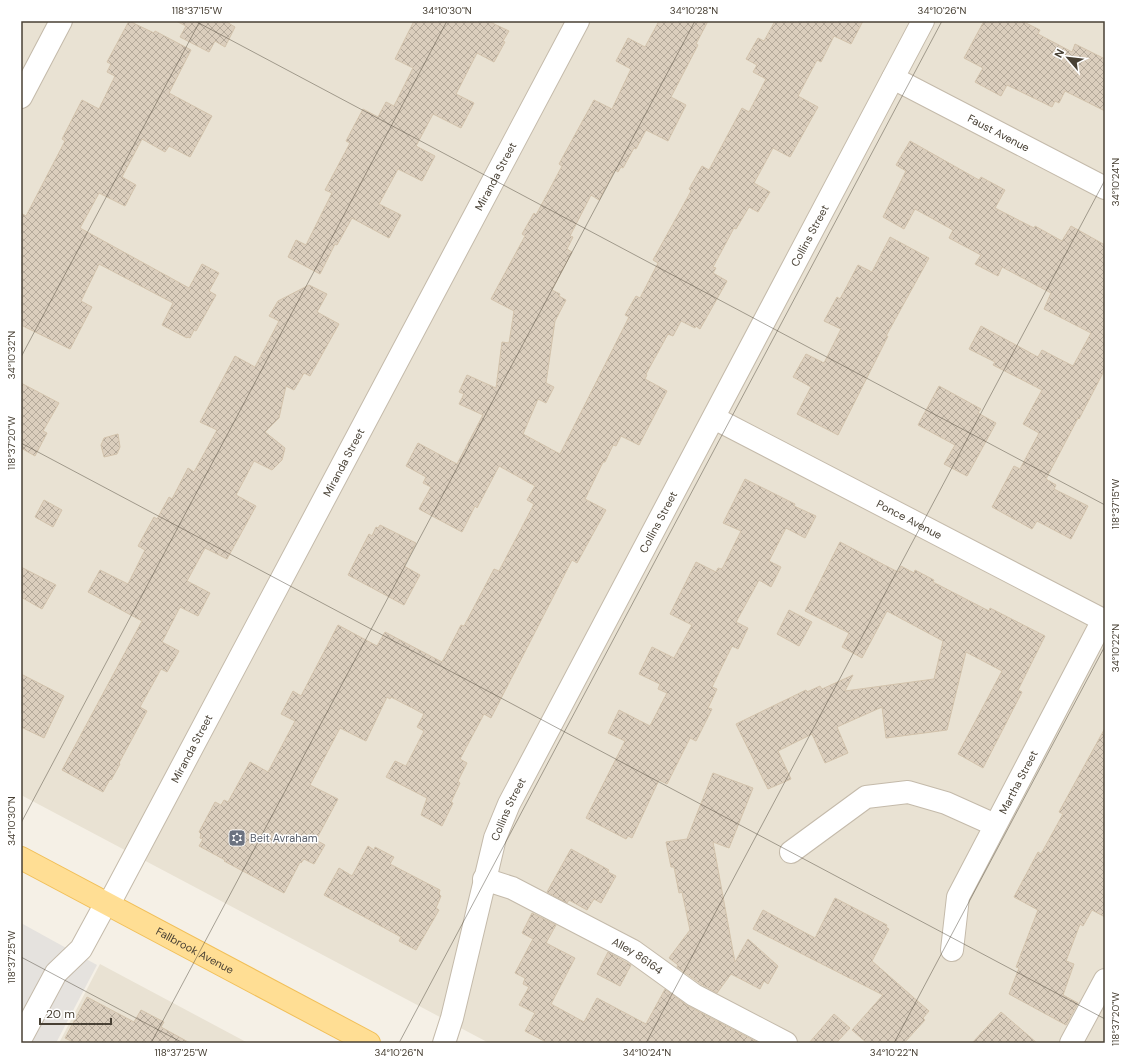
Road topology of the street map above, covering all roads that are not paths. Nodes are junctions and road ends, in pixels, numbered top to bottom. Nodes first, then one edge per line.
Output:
1 (61, 21) edge
2 (578, 21) edge
3 (923, 21) edge
4 (893, 78) junction
5 (21, 97) edge
6 (1105, 188) edge
7 (714, 418) junction
8 (1104, 621) edge
9 (995, 825) junction
10 (792, 852) dead end
11 (21, 858) edge
12 (484, 880) junction
13 (107, 904) junction
14 (952, 950) dead end
15 (1105, 980) edge
16 (21, 1038) edge
17 (369, 1043) edge
18 (444, 1043) edge
19 (786, 1043) edge
20 (1071, 1043) edge

1 - 5 street
2 - 13 street, Miranda Street
3 - 4 street, Collins Street
4 - 6 street, Faust Avenue
4 - 7 street, Collins Street
7 - 8 street, Ponce Avenue
7 - 12 street, Collins Street
8 - 9 street, Martha Street
9 - 10 street
9 - 14 street, Martha Street
11 - 13 main road, Fallbrook Avenue
12 - 18 street, Collins Street
12 - 19 street, Alley 86164
13 - 16 street, Miranda Street
13 - 17 main road, Fallbrook Avenue
15 - 20 street

